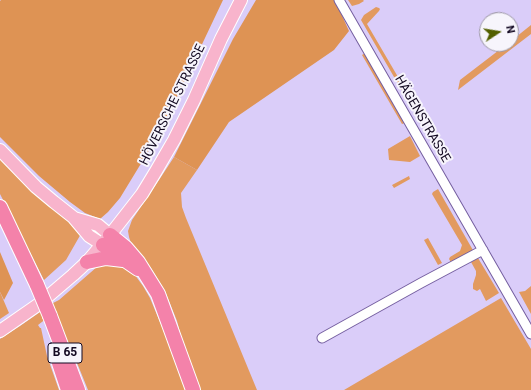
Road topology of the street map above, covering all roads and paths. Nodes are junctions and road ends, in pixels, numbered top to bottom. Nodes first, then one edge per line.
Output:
1 (241, 0) edge
2 (339, 0) edge
3 (0, 150) edge
4 (0, 207) edge
5 (0, 225) edge
6 (107, 240) junction
7 (483, 250) junction
8 (125, 260) junction
9 (87, 262) junction
10 (146, 274) junction
11 (34, 288) junction
12 (47, 318) junction
13 (0, 331) edge
14 (531, 334) edge
15 (322, 338) dead end
16 (68, 390) edge
17 (78, 390) edge
18 (193, 390) edge

1 - 6 main road, HÖVERSCHE STRASSE
2 - 7 street, HÄGENSTRASSE
3 - 6 main road
4 - 11 highway, B 65
5 - 11 highway, B 65
6 - 8 highway
6 - 9 main road, HÖVERSCHE STRASSE
6 - 10 highway
7 - 14 street, HÄGENSTRASSE
7 - 15 street
8 - 9 highway
8 - 10 highway
9 - 13 main road, HÖVERSCHE STRASSE
10 - 18 highway
11 - 12 highway, B 65, bridge
12 - 16 highway, B 65
12 - 17 highway, B 65

